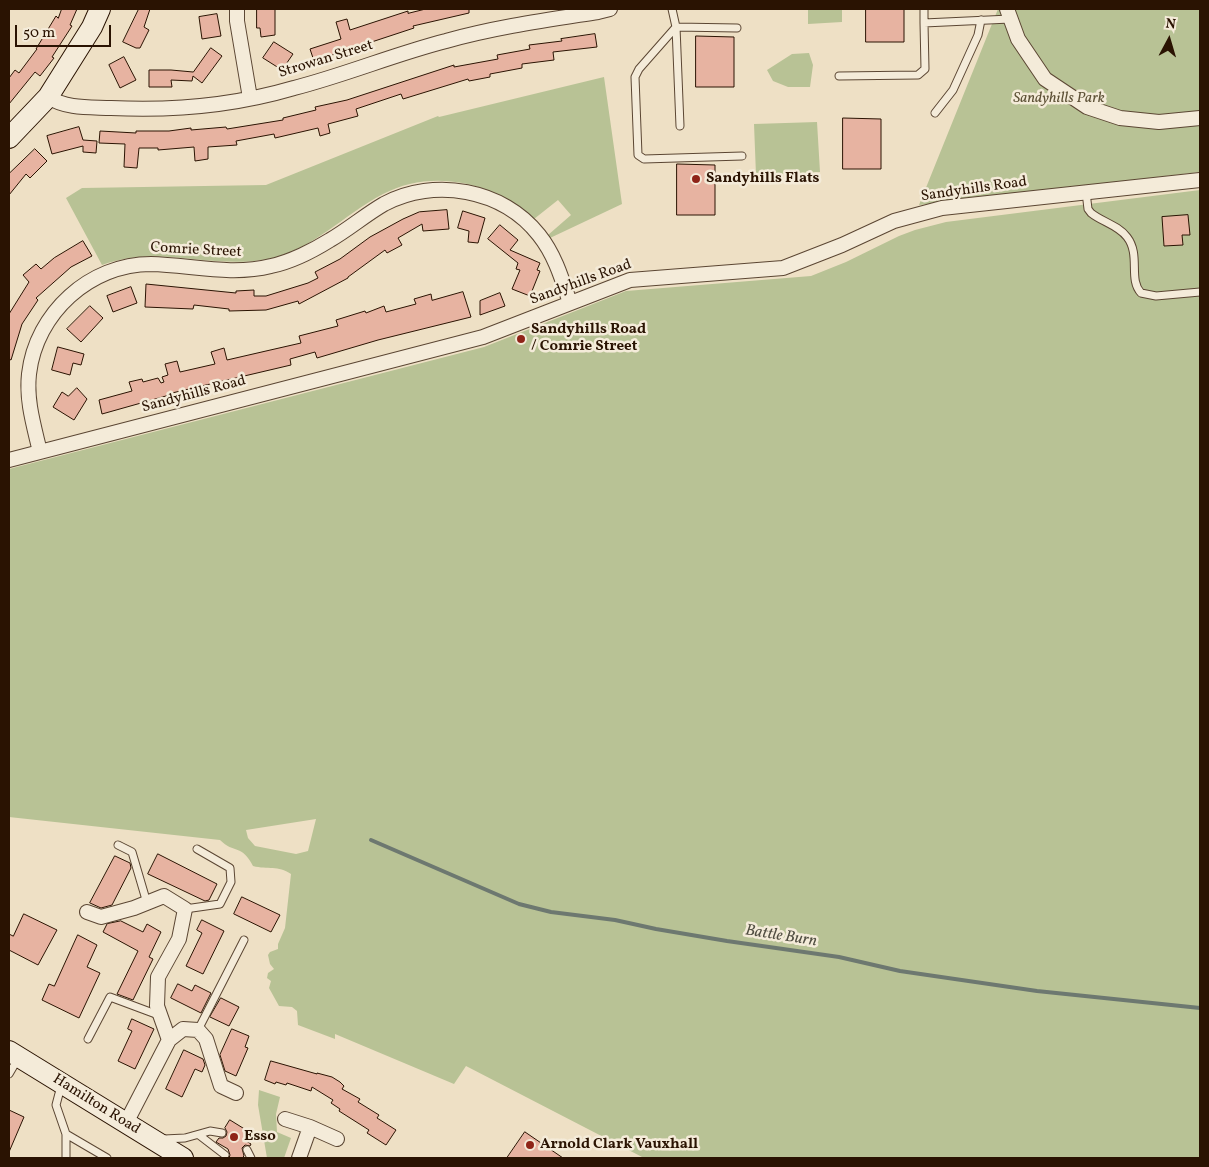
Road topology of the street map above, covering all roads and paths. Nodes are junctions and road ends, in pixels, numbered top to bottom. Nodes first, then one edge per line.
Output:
1 (100, 9) edge
2 (237, 9) edge
3 (610, 9) edge
4 (672, 9) edge
5 (924, 9) edge
6 (1008, 14) edge
7 (528, 16) edge
8 (981, 20) junction
9 (924, 23) junction
10 (676, 27) junction
11 (737, 28) dead end
12 (839, 76) dead end
13 (48, 97) junction
14 (250, 98) junction
15 (935, 113) dead end
16 (1200, 118) edge
17 (680, 126) dead end
18 (9, 138) edge
19 (742, 156) dead end
20 (1200, 180) edge
21 (1086, 192) junction
22 (1200, 292) edge
23 (570, 303) junction
24 (40, 452) junction
25 (9, 460) edge
26 (118, 845) dead end
27 (197, 849) dead end
28 (147, 903) junction
29 (184, 909) junction
30 (87, 912) dead end
31 (244, 940) dead end
32 (162, 1017) junction
33 (198, 1030) junction
34 (88, 1039) dead end
35 (169, 1040) junction
36 (12, 1061) edge
37 (62, 1084) junction
38 (236, 1092) dead end
39 (284, 1119) dead end
40 (126, 1123) junction
41 (310, 1127) junction
42 (222, 1133) dead end
43 (66, 1134) junction
44 (199, 1135) junction
45 (152, 1139) junction
46 (337, 1139) dead end
47 (247, 1150) dead end
48 (225, 1155) dead end
49 (66, 1158) edge
50 (107, 1158) edge
51 (183, 1158) edge
52 (251, 1158) edge
53 (299, 1158) edge

1 - 13 street
2 - 14 street
3 - 7 street, Strowan Street
4 - 10 lane
5 - 9 lane
6 - 8 lane
6 - 16 street
7 - 14 street, Strowan Street
8 - 9 lane
8 - 15 lane
9 - 12 lane
10 - 11 lane
10 - 17 lane
10 - 19 lane
13 - 14 street, Strowan Street
13 - 18 street
20 - 21 street, Sandyhills Road
21 - 22 lane
21 - 23 street, Sandyhills Road
23 - 24 street, Sandyhills Road
23 - 24 street, Comrie Street
24 - 25 street, Sandyhills Road
26 - 28 lane
27 - 29 lane
28 - 29 street
28 - 30 street
29 - 32 street
31 - 33 lane
32 - 34 lane
32 - 35 street
33 - 35 street
33 - 38 street
35 - 40 street
36 - 37 street, Hamilton Road
37 - 40 street, Hamilton Road
37 - 43 lane
39 - 41 street
40 - 45 street, Hamilton Road
41 - 46 street
41 - 53 street
42 - 44 lane
43 - 49 lane
43 - 50 lane
44 - 45 lane
44 - 48 lane
45 - 51 street, Hamilton Road
47 - 52 lane

